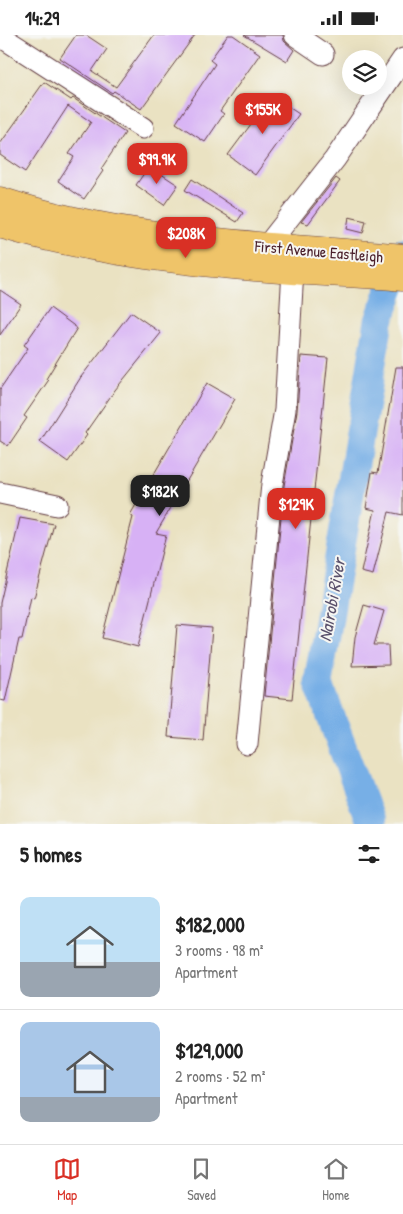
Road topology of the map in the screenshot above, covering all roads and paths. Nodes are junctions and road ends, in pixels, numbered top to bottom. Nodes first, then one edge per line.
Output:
1 (295, 35) edge
2 (0, 36) edge
3 (323, 54) dead end
4 (403, 59) edge
5 (143, 128) dead end
6 (0, 201) edge
7 (0, 224) edge
8 (266, 247) junction
9 (392, 266) edge
10 (293, 271) junction
11 (0, 493) edge
12 (56, 505) dead end
13 (246, 744) dead end

1 - 3 street
2 - 5 street
4 - 8 street
6 - 8 main road, First Avenue Eastleigh
7 - 10 main road, First Avenue Eastleigh
8 - 9 main road, First Avenue Eastleigh
9 - 10 main road, First Avenue Eastleigh
10 - 13 street
11 - 12 street

